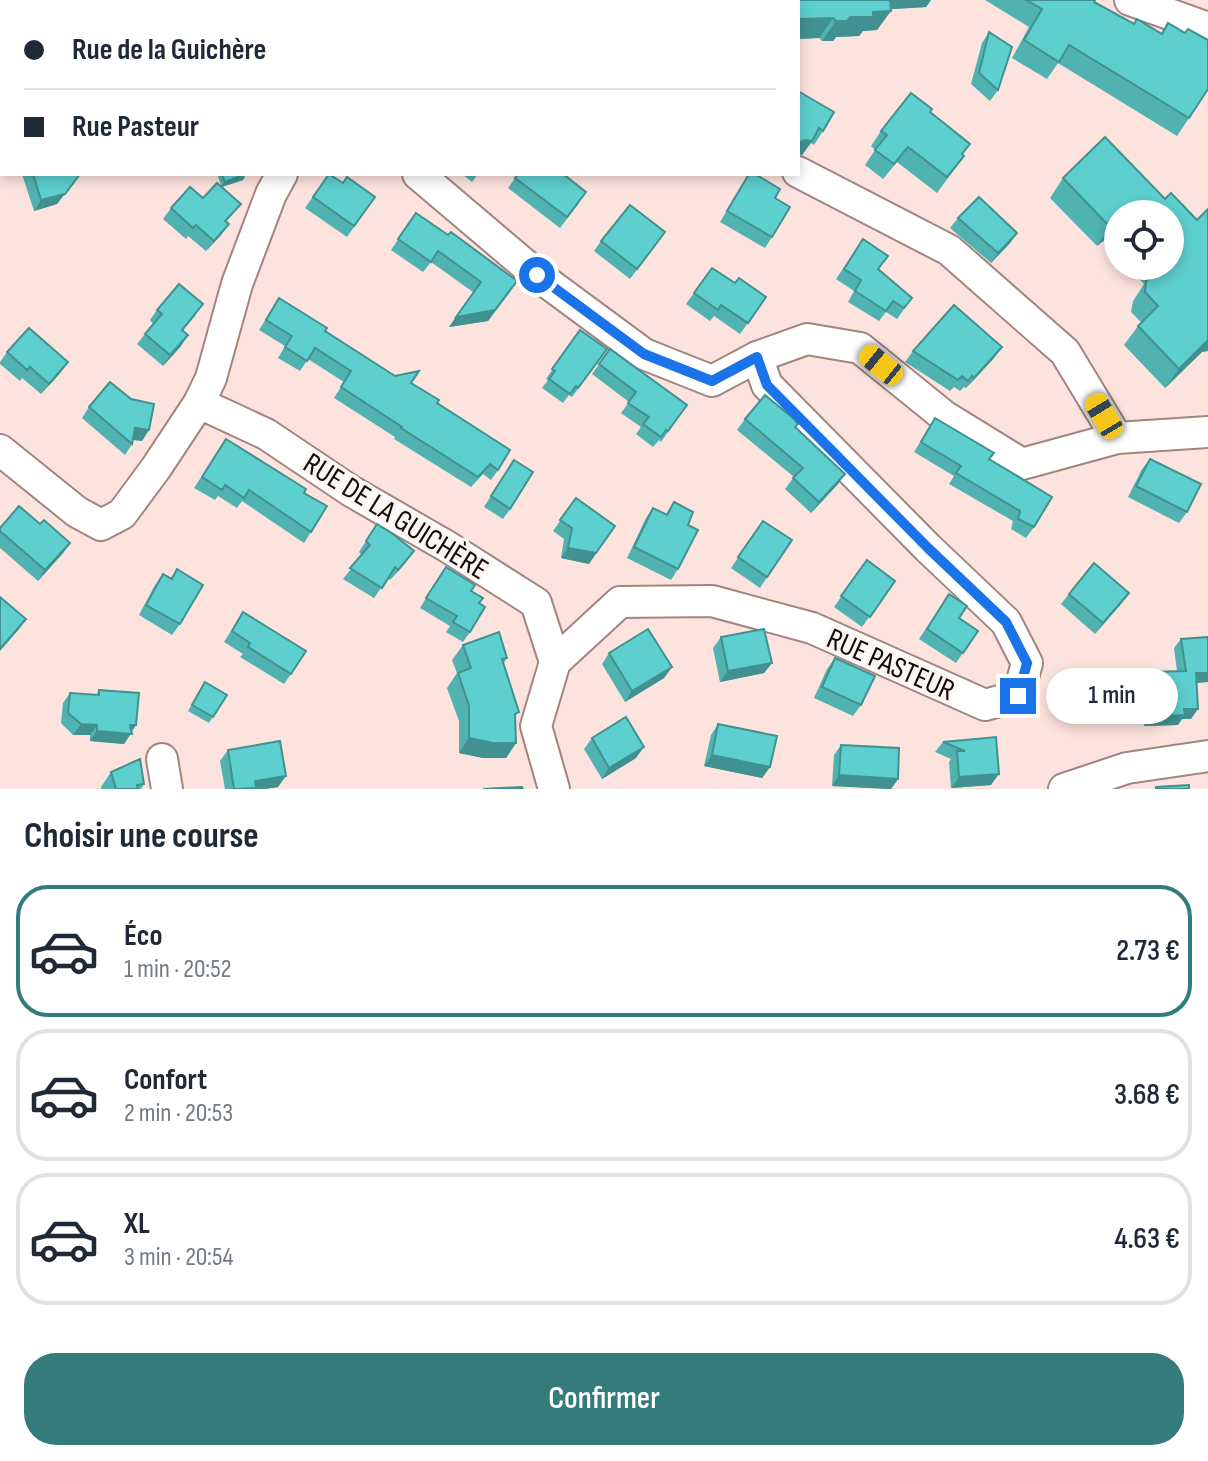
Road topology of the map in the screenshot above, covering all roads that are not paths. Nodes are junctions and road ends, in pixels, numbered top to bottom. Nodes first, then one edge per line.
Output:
1 (1130, 0) edge
2 (1208, 28) edge
3 (800, 173) edge
4 (281, 176) edge
5 (420, 176) edge
6 (757, 357) junction
7 (199, 403) junction
8 (1208, 432) edge
9 (1117, 438) junction
10 (0, 450) edge
11 (555, 662) junction
12 (1208, 756) edge
13 (162, 759) dead end
14 (167, 789) edge
15 (554, 789) edge
16 (1064, 789) edge

1 - 2 street
3 - 9 street
4 - 7 street
5 - 6 street
6 - 9 street
6 - 11 street, RUE PASTEUR
7 - 10 street
7 - 11 street, RUE DE LA GUICHÈRE
8 - 9 street
11 - 15 street
12 - 16 street
13 - 14 street

